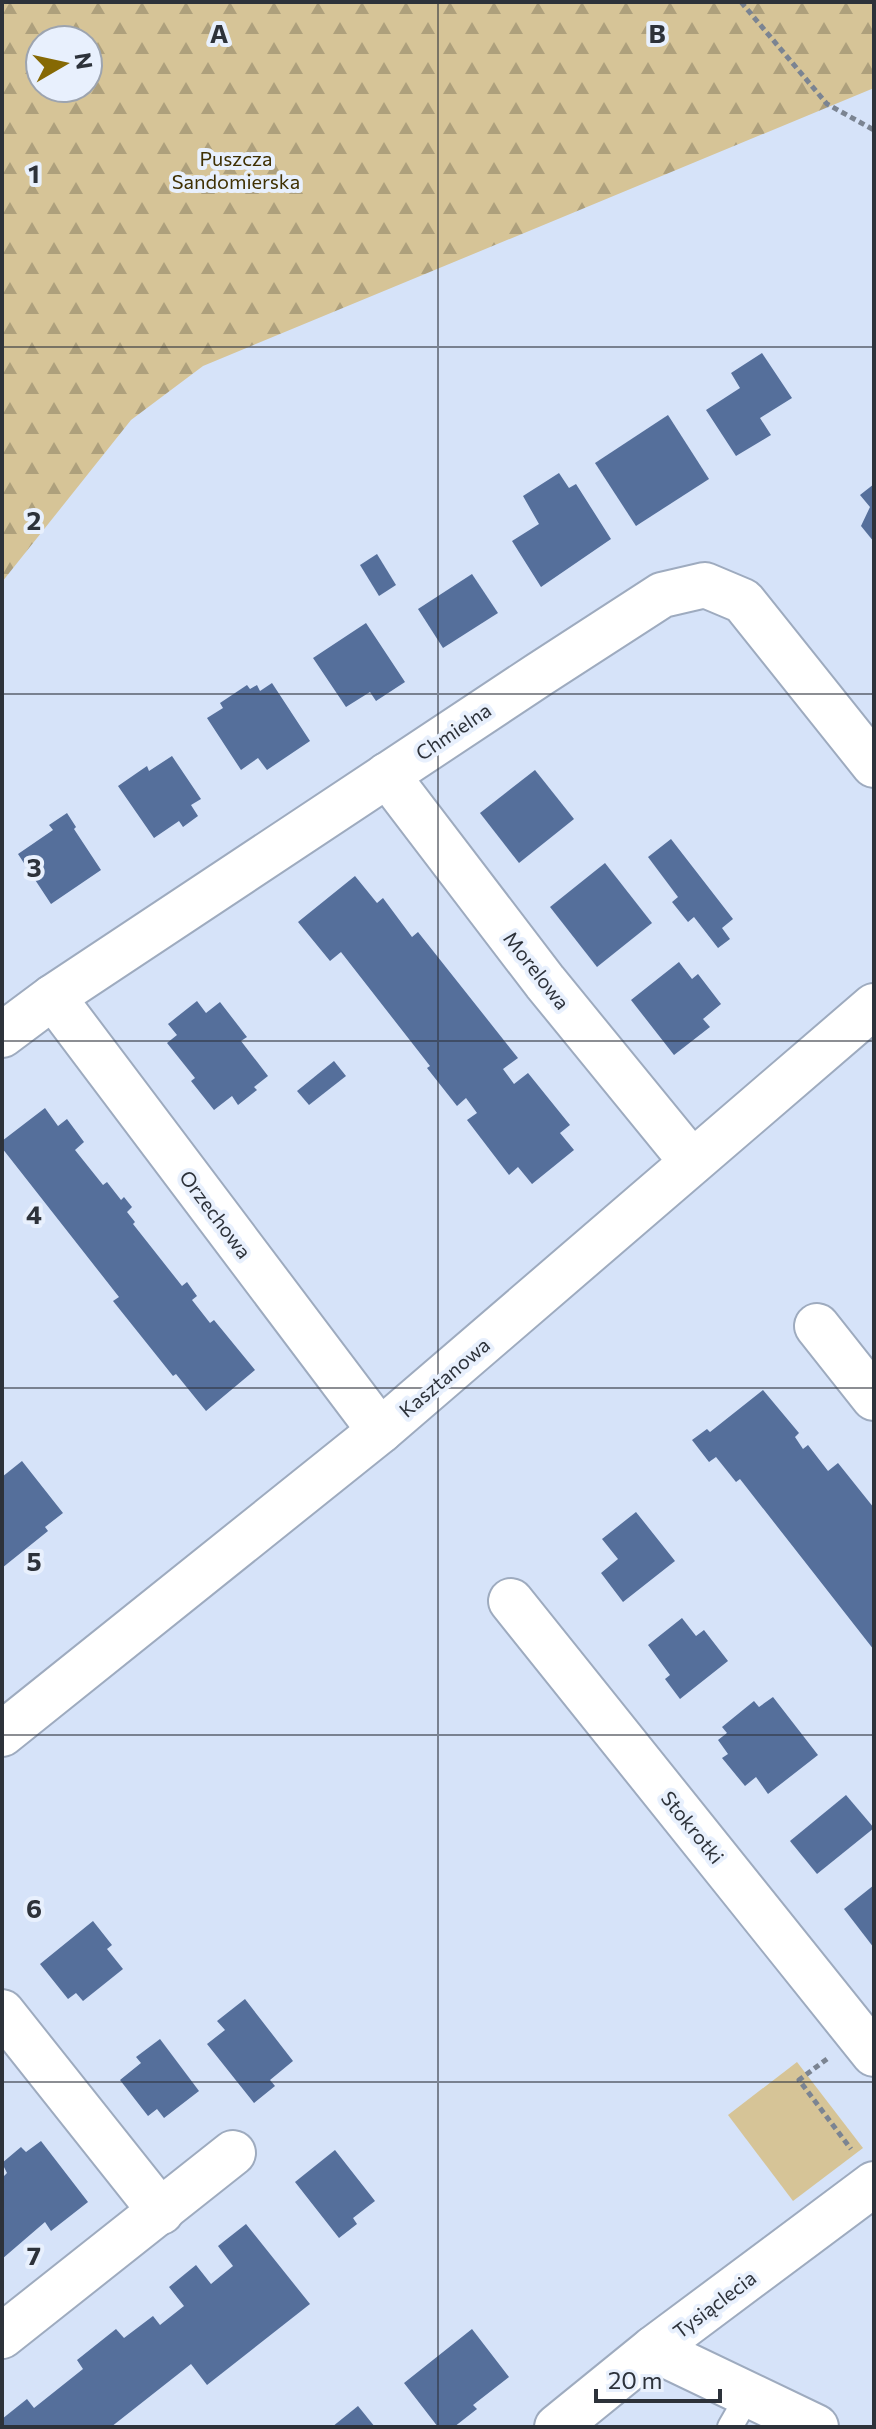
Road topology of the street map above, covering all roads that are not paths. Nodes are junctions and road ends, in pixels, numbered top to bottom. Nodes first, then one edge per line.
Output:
1 (874, 765) edge
2 (387, 775) junction
3 (53, 997) junction
4 (874, 1006) edge
5 (2, 1035) edge
6 (692, 1162) junction
7 (817, 1326) dead end
8 (874, 1398) edge
9 (380, 1431) junction
10 (511, 1601) dead end
11 (2, 1734) edge
12 (2, 2012) edge
13 (866, 2044) edge
14 (233, 2153) dead end
15 (865, 2169) edge
16 (161, 2212) junction
17 (2, 2336) edge
18 (653, 2349) junction
19 (740, 2411) edge
20 (557, 2427) edge
21 (816, 2427) edge

1 - 2 street, Chmielna
2 - 3 street, Chmielna
2 - 6 street, Morelowa
3 - 5 street, Chmielna
3 - 9 street, Orzechowa
4 - 6 street, Kasztanowa
6 - 9 street, Kasztanowa
7 - 8 street
9 - 11 street, Kasztanowa
10 - 13 street, Stokrotki
12 - 16 street
14 - 16 street
15 - 18 street, Tysiąclecia
16 - 17 street
18 - 19 street
18 - 20 street, Tysiąclecia
19 - 21 street

